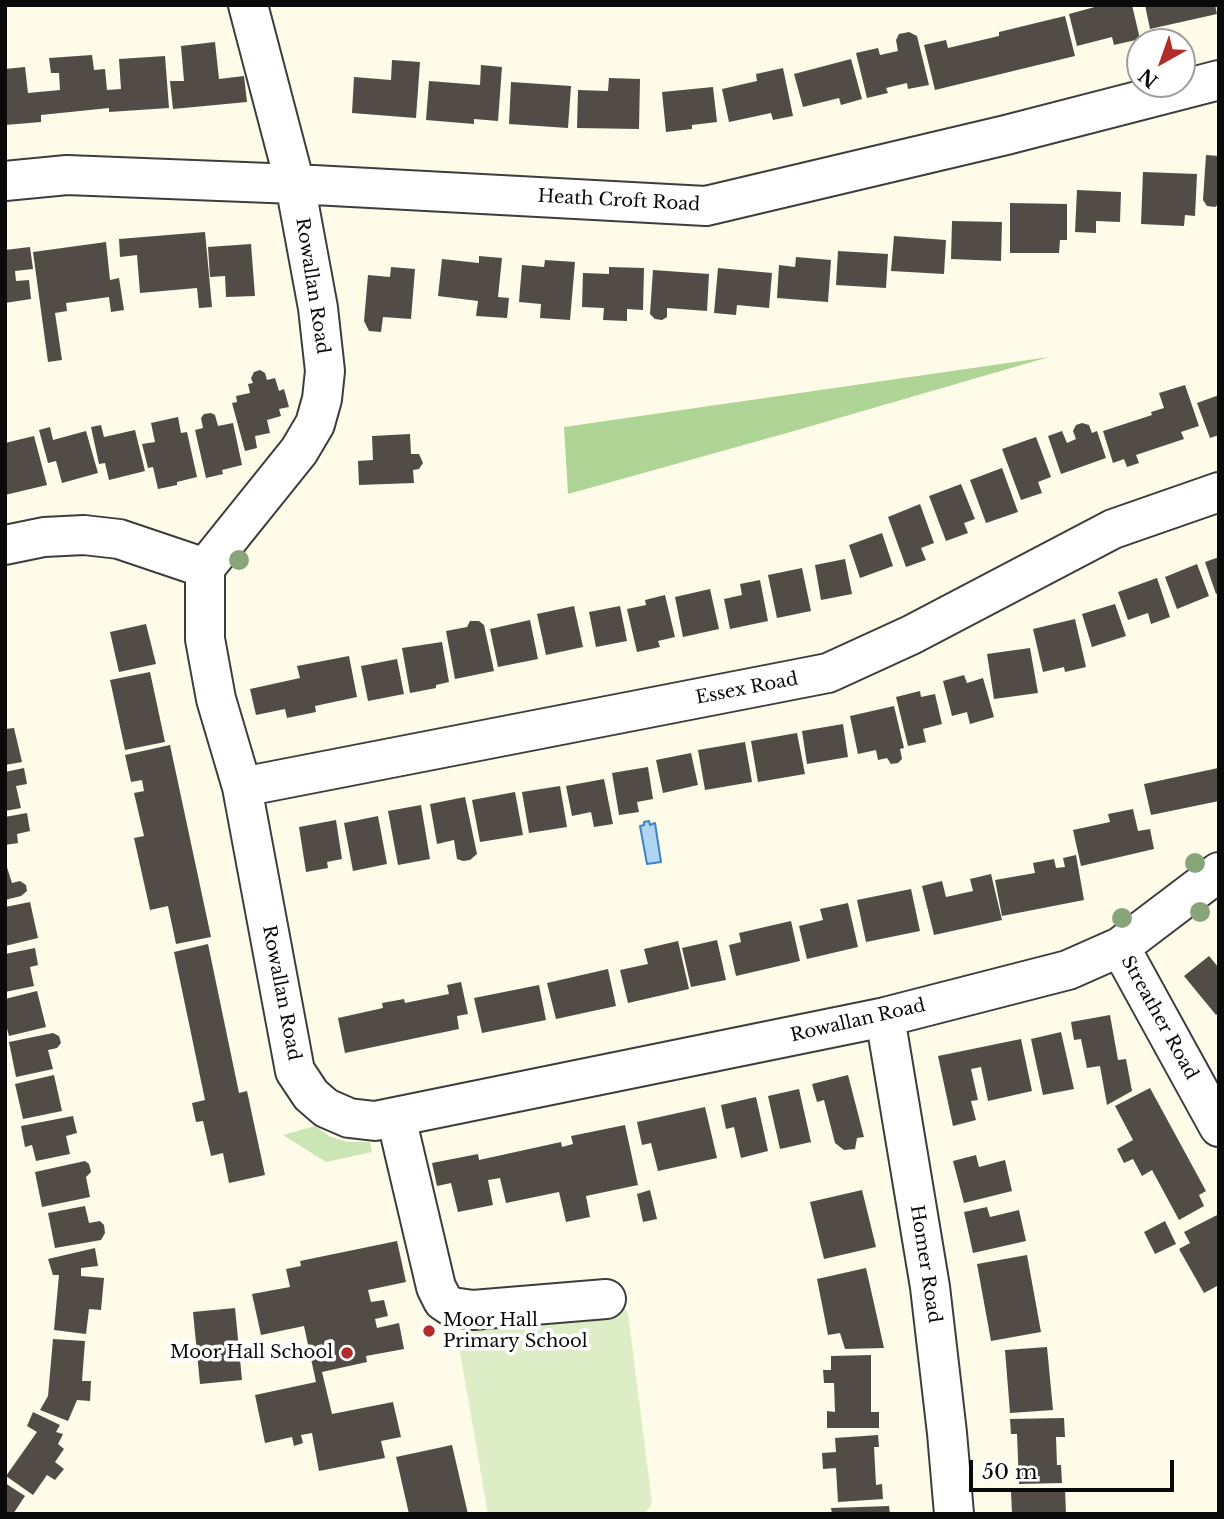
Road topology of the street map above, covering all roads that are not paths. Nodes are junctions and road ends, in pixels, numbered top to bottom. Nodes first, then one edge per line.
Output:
1 (248, 5) edge
2 (1219, 80) edge
3 (5, 181) edge
4 (295, 184) junction
5 (1219, 492) edge
6 (5, 545) edge
7 (205, 568) junction
8 (242, 787) junction
9 (1219, 872) edge
10 (1120, 947) junction
11 (885, 1017) junction
12 (396, 1117) junction
13 (1219, 1126) edge
14 (606, 1299) dead end
15 (954, 1514) edge

1 - 4 street, Rowallan Road
2 - 4 street, Heath Croft Road
3 - 4 street, Heath Croft Road
4 - 7 street, Rowallan Road
5 - 8 street, Essex Road
6 - 7 street
7 - 8 street, Rowallan Road
8 - 12 street, Rowallan Road
9 - 10 street, Rowallan Road
10 - 11 street, Rowallan Road
10 - 13 street, Streather Road
11 - 12 street, Rowallan Road
11 - 15 street, Homer Road
12 - 14 street

